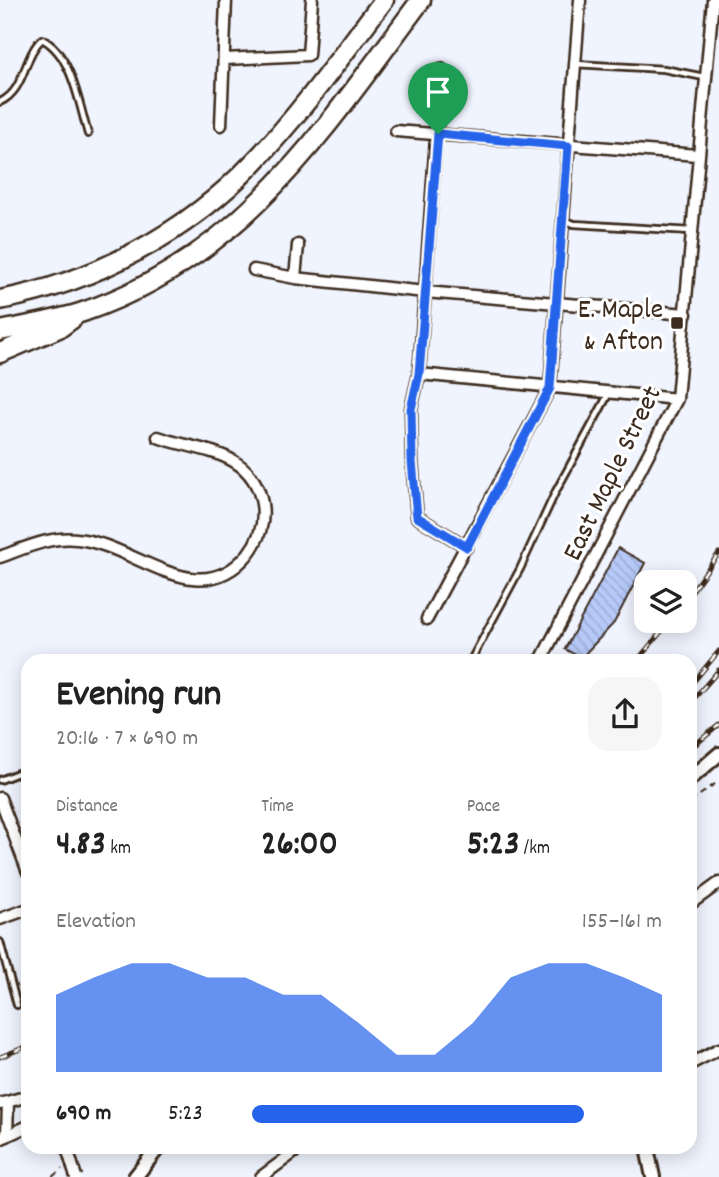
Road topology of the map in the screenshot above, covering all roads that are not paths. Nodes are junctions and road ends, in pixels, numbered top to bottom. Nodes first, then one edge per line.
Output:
1 (226, 0) edge
2 (312, 0) edge
3 (384, 0) edge
4 (421, 0) edge
5 (580, 0) edge
6 (713, 0) edge
7 (225, 59) junction
8 (575, 64) junction
9 (441, 69) dead end
10 (705, 77) junction
11 (0, 102) edge
12 (221, 125) dead end
13 (396, 131) dead end
14 (88, 134) dead end
15 (438, 134) junction
16 (568, 146) junction
17 (697, 155) junction
18 (563, 220) junction
19 (693, 231) junction
20 (298, 245) dead end
21 (254, 270) dead end
22 (295, 278) junction
23 (425, 292) junction
24 (0, 300) edge
25 (557, 302) junction
26 (81, 312) junction
27 (686, 314) junction
28 (0, 331) edge
29 (0, 354) edge
30 (419, 374) junction
31 (550, 388) junction
32 (608, 394) junction
33 (677, 399) junction
34 (158, 436) dead end
35 (467, 547) junction
36 (0, 557) edge
37 (426, 619) dead end
38 (474, 654) edge
39 (544, 654) edge
40 (719, 754) edge
41 (21, 772) edge
42 (697, 773) edge
43 (0, 780) edge
44 (0, 798) edge
45 (21, 854) edge
46 (719, 883) edge
47 (697, 899) edge
48 (21, 912) edge
49 (0, 919) edge
50 (0, 942) edge
51 (17, 1005) dead end
52 (719, 1049) edge
53 (697, 1060) edge
54 (21, 1098) edge
55 (4, 1103) edge
56 (21, 1129) edge
57 (3, 1137) edge
58 (69, 1154) edge
59 (153, 1154) edge
60 (292, 1154) edge
61 (647, 1154) edge
62 (76, 1177) edge
63 (135, 1177) edge
64 (261, 1177) edge
65 (653, 1177) edge

1 - 7 street
2 - 7 street
3 - 24 highway
4 - 26 highway
5 - 8 street
6 - 10 street, East Maple Street
7 - 12 street
8 - 10 lane
8 - 16 street
9 - 15 street
10 - 17 street, East Maple Street
11 - 14 lane
13 - 15 street
15 - 16 street
15 - 23 street
16 - 17 street
16 - 18 street
17 - 19 street, East Maple Street
18 - 19 lane
18 - 25 street
19 - 27 street, East Maple Street
20 - 22 street
21 - 22 street
22 - 23 street
23 - 25 street
23 - 30 street
25 - 27 street
25 - 31 street
26 - 28 highway
26 - 29 highway
27 - 33 street, East Maple Street
30 - 31 street
30 - 35 street
31 - 32 street
31 - 35 street
32 - 33 street
32 - 38 lane
33 - 39 street, East Maple Street
34 - 36 street
35 - 37 street
40 - 42 main road
41 - 43 lane
44 - 45 street
46 - 47 street
48 - 49 street
50 - 51 lane
52 - 53 street
54 - 55 street
55 - 57 street
56 - 57 street
58 - 62 street, bridge
59 - 63 main road
60 - 64 street
61 - 65 main road

